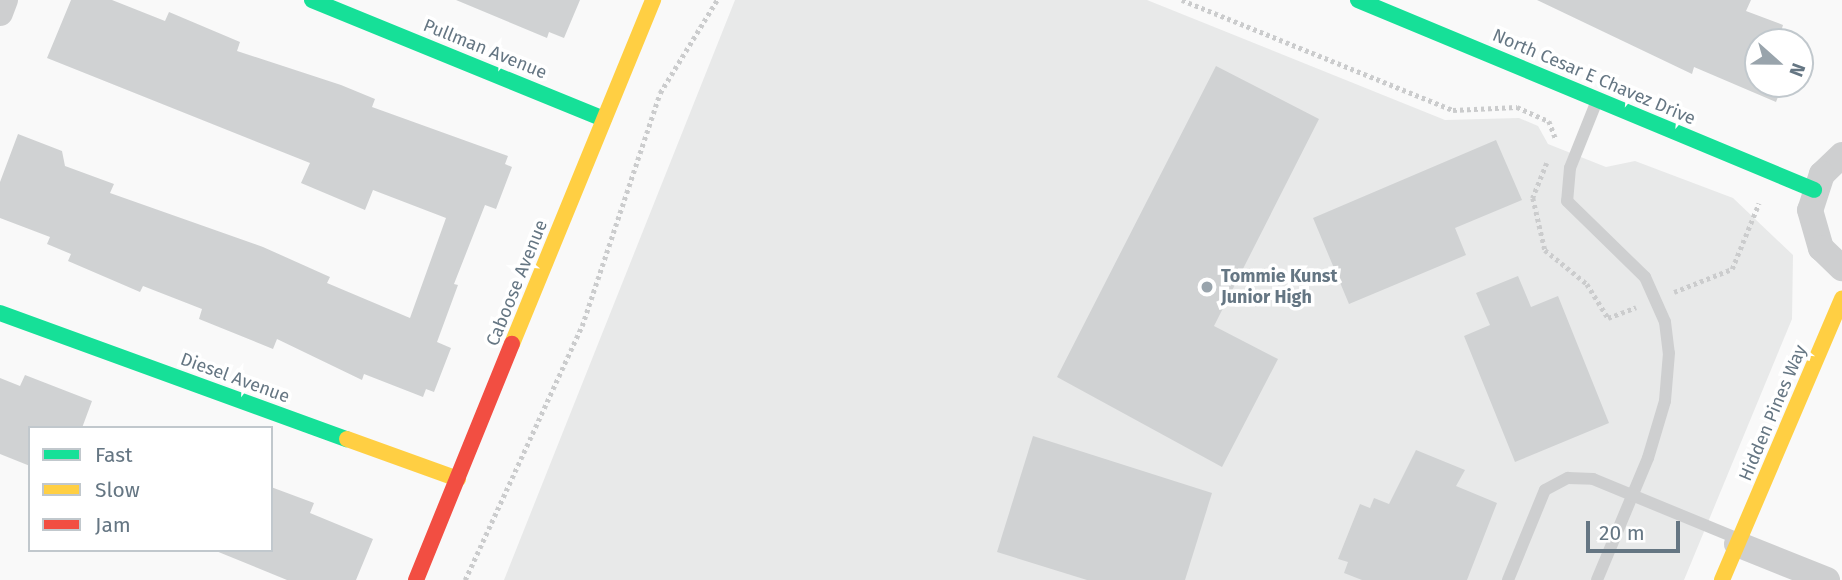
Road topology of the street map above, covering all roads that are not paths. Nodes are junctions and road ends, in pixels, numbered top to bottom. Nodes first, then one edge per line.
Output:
1 (5, 0) edge
2 (312, 0) edge
3 (653, 0) edge
4 (1358, 0) edge
5 (0, 13) edge
6 (1597, 99) junction
7 (604, 119) junction
8 (1842, 155) edge
9 (1814, 190) junction
10 (1842, 268) edge
11 (1842, 299) edge
12 (0, 313) edge
13 (457, 479) junction
14 (1632, 496) junction
15 (1738, 542) junction
16 (416, 580) edge
17 (1508, 580) edge
18 (1597, 580) edge
19 (1722, 580) edge
20 (1827, 580) edge

1 - 5 street
2 - 7 street, Pullman Avenue
3 - 7 street, Caboose Avenue
4 - 6 street, North Cesar E Chavez Drive
6 - 9 street, North Cesar E Chavez Drive
6 - 14 lane
7 - 13 street, Caboose Avenue
8 - 9 street
9 - 10 street
11 - 15 street, Hidden Pines Way
12 - 13 street, Diesel Avenue
13 - 16 street, Caboose Avenue
14 - 15 lane
14 - 17 lane
14 - 18 lane
15 - 19 street, Hidden Pines Way
15 - 20 street

